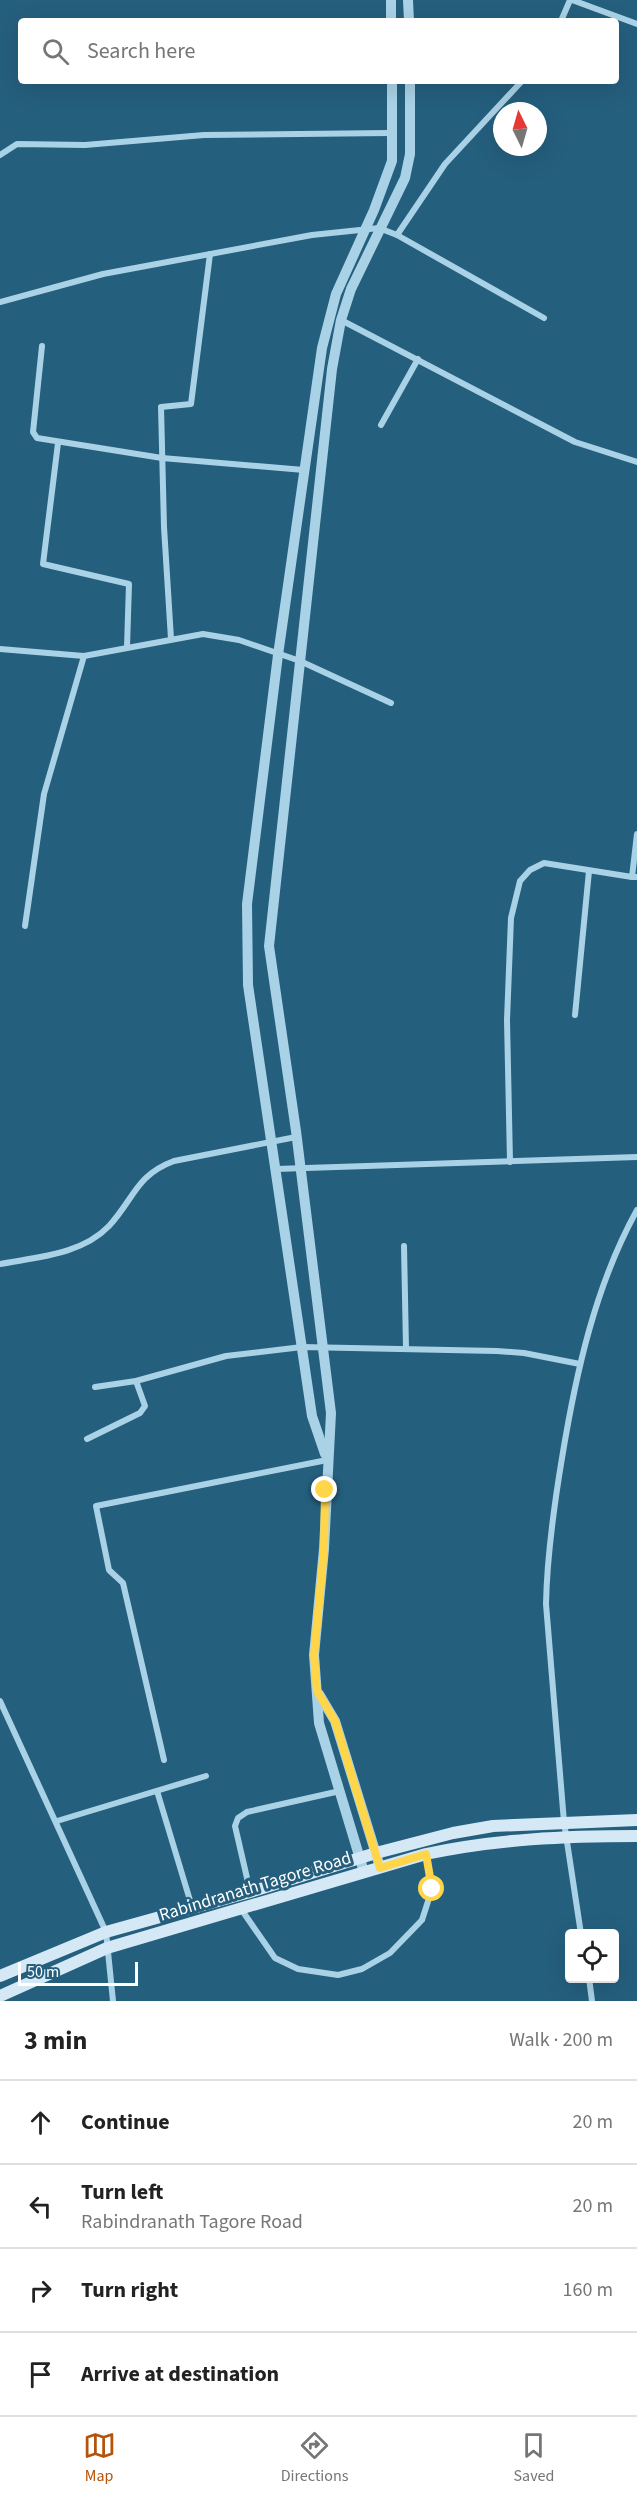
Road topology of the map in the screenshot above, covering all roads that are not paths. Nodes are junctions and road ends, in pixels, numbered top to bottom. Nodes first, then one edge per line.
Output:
1 (391, 0) edge
2 (408, 0) edge
3 (571, 0) edge
4 (391, 18) edge
5 (409, 18) edge
6 (562, 18) edge
7 (637, 24) edge
8 (392, 84) edge
9 (410, 84) edge
10 (519, 84) edge
11 (390, 133) junction
12 (0, 155) edge
13 (365, 228) junction
14 (379, 228) junction
15 (397, 235) junction
16 (210, 254) junction
17 (0, 302) edge
18 (330, 315) junction
19 (544, 318) dead end
20 (341, 320) junction
21 (42, 346) dead end
22 (418, 359) junction
23 (381, 424) dead end
24 (58, 443) junction
25 (162, 458) junction
26 (637, 462) edge
27 (304, 470) junction
28 (171, 639) junction
29 (127, 647) junction
30 (0, 649) edge
31 (278, 655) junction
32 (84, 656) junction
33 (300, 661) junction
34 (391, 703) dead end
35 (637, 834) edge
36 (589, 871) junction
37 (635, 877) edge
38 (26, 926) dead end
39 (575, 1015) dead end
40 (296, 1137) junction
41 (272, 1141) junction
42 (637, 1157) edge
43 (510, 1162) junction
44 (299, 1167) junction
45 (276, 1169) junction
46 (637, 1210) edge
47 (404, 1246) dead end
48 (0, 1264) edge
49 (321, 1346) junction
50 (302, 1347) junction
51 (406, 1347) junction
52 (580, 1364) junction
53 (136, 1381) junction
54 (95, 1388) dead end
55 (87, 1439) dead end
56 (327, 1460) junction
57 (317, 1691) junction
58 (0, 1701) edge
59 (9, 1720) junction
60 (0, 1722) edge
61 (164, 1760) dead end
62 (206, 1776) dead end
63 (157, 1791) junction
64 (340, 1791) junction
65 (637, 1820) edge
66 (57, 1821) junction
67 (564, 1822) junction
68 (566, 1836) junction
69 (637, 1836) edge
70 (376, 1852) junction
71 (426, 1854) junction
72 (359, 1858) junction
73 (380, 1868) junction
74 (363, 1872) junction
75 (250, 1892) junction
76 (192, 1907) junction
77 (241, 1909) junction
78 (580, 1929) edge
79 (106, 1932) junction
80 (107, 1948) junction
81 (0, 1976) edge
82 (590, 1983) edge
83 (0, 1996) edge
84 (113, 2001) edge
85 (592, 2001) edge

1 - 4 street
2 - 5 street
3 - 6 street
3 - 7 street
8 - 11 street
9 - 14 street
10 - 15 street
11 - 12 street
11 - 13 street
13 - 14 street
13 - 16 street
13 - 18 street
14 - 15 street
14 - 20 street
15 - 19 street
16 - 17 street
16 - 25 street
18 - 20 street
18 - 27 street
20 - 22 street
20 - 33 street
21 - 24 street
22 - 23 street
22 - 26 street
24 - 25 street
24 - 29 street
25 - 27 street
25 - 28 street
27 - 31 street
28 - 29 street
28 - 31 street
29 - 32 street
30 - 32 street
31 - 33 street
31 - 41 street
32 - 38 street
33 - 34 street
33 - 40 street
35 - 37 street
36 - 37 street
36 - 39 street
36 - 43 street
40 - 41 street
40 - 44 street
41 - 45 street
41 - 48 street
42 - 43 street
43 - 44 street
44 - 45 street
44 - 49 street
45 - 50 street
46 - 52 street
47 - 51 street
49 - 50 street
49 - 51 street
49 - 56 street
50 - 53 street
50 - 56 street
51 - 52 street
52 - 67 street
53 - 54 street
53 - 55 street
56 - 57 street
56 - 61 street
57 - 64 street
57 - 70 street
58 - 59 street
59 - 60 street
59 - 66 street
62 - 63 street
63 - 66 street
63 - 76 street
64 - 72 street
64 - 75 street
65 - 67 main road, Rabindranath Tagore Road
66 - 79 street
67 - 68 street
67 - 70 main road, Rabindranath Tagore Road
68 - 69 main road, Rabindranath Tagore Road
68 - 71 main road, Rabindranath Tagore Road
68 - 78 street
70 - 72 main road, Rabindranath Tagore Road
70 - 73 street
71 - 73 main road, Rabindranath Tagore Road
71 - 77 street
72 - 74 street
72 - 75 main road, Rabindranath Tagore Road
73 - 74 main road, Rabindranath Tagore Road
74 - 77 main road, Rabindranath Tagore Road
75 - 76 main road, Rabindranath Tagore Road
76 - 79 main road, Rabindranath Tagore Road
77 - 80 main road, Rabindranath Tagore Road
79 - 80 street
79 - 81 main road, Rabindranath Tagore Road
80 - 83 main road, Rabindranath Tagore Road
80 - 84 street
82 - 85 street

